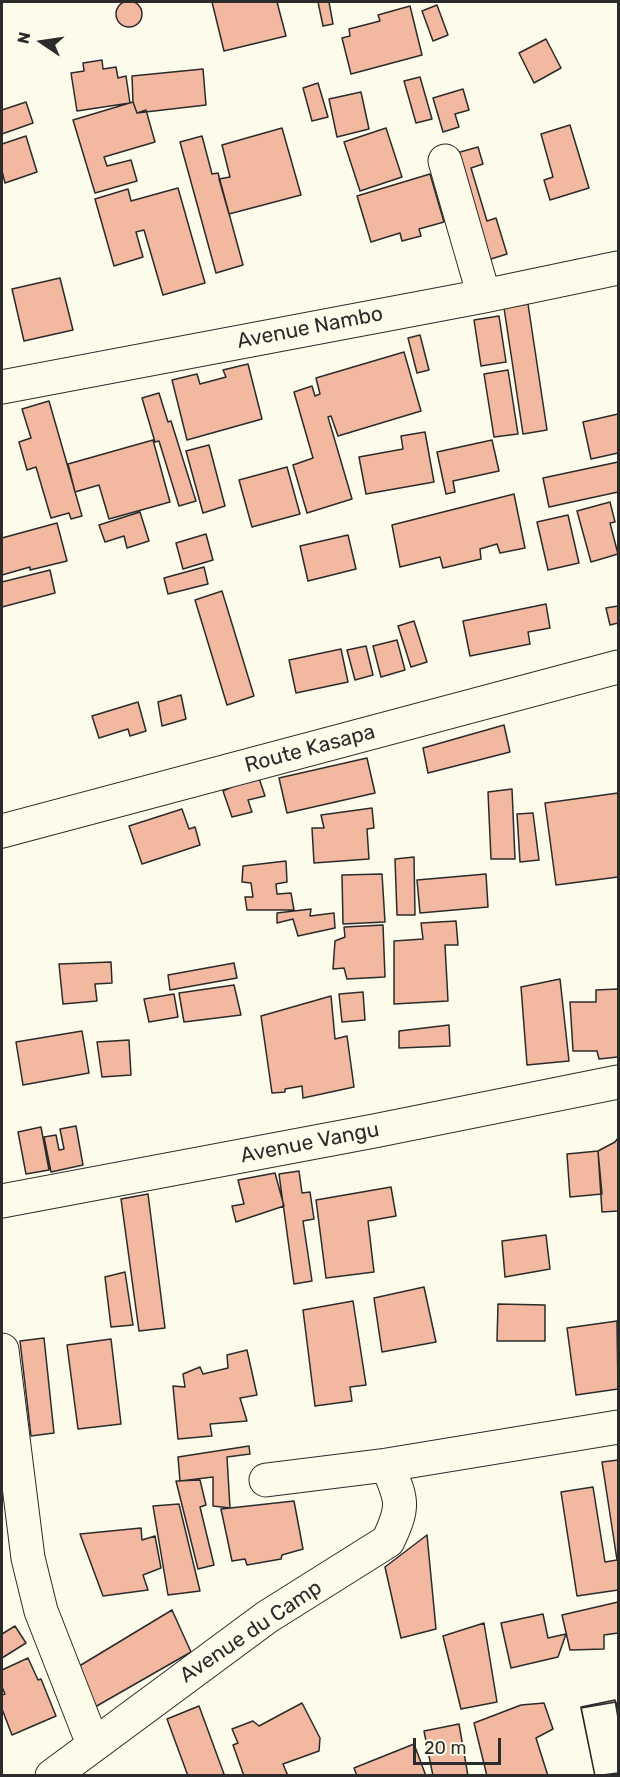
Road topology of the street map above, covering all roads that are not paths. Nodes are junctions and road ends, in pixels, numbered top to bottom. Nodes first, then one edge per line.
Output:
1 (445, 161) dead end
2 (618, 268) edge
3 (484, 296) junction
4 (2, 387) edge
5 (618, 667) edge
6 (2, 831) edge
7 (618, 1082) edge
8 (2, 1201) edge
9 (2, 1350) edge
10 (618, 1426) edge
11 (387, 1465) junction
12 (266, 1480) dead end
13 (93, 1744) junction
14 (52, 1776) edge

1 - 3 street
2 - 3 street, Avenue Nambo
3 - 4 street, Avenue Nambo
5 - 6 street, Route Kasapa
7 - 8 street, Avenue Vangu
9 - 13 street
10 - 11 street
11 - 12 street
11 - 13 street, Avenue du Camp
13 - 14 street, Avenue du Camp

